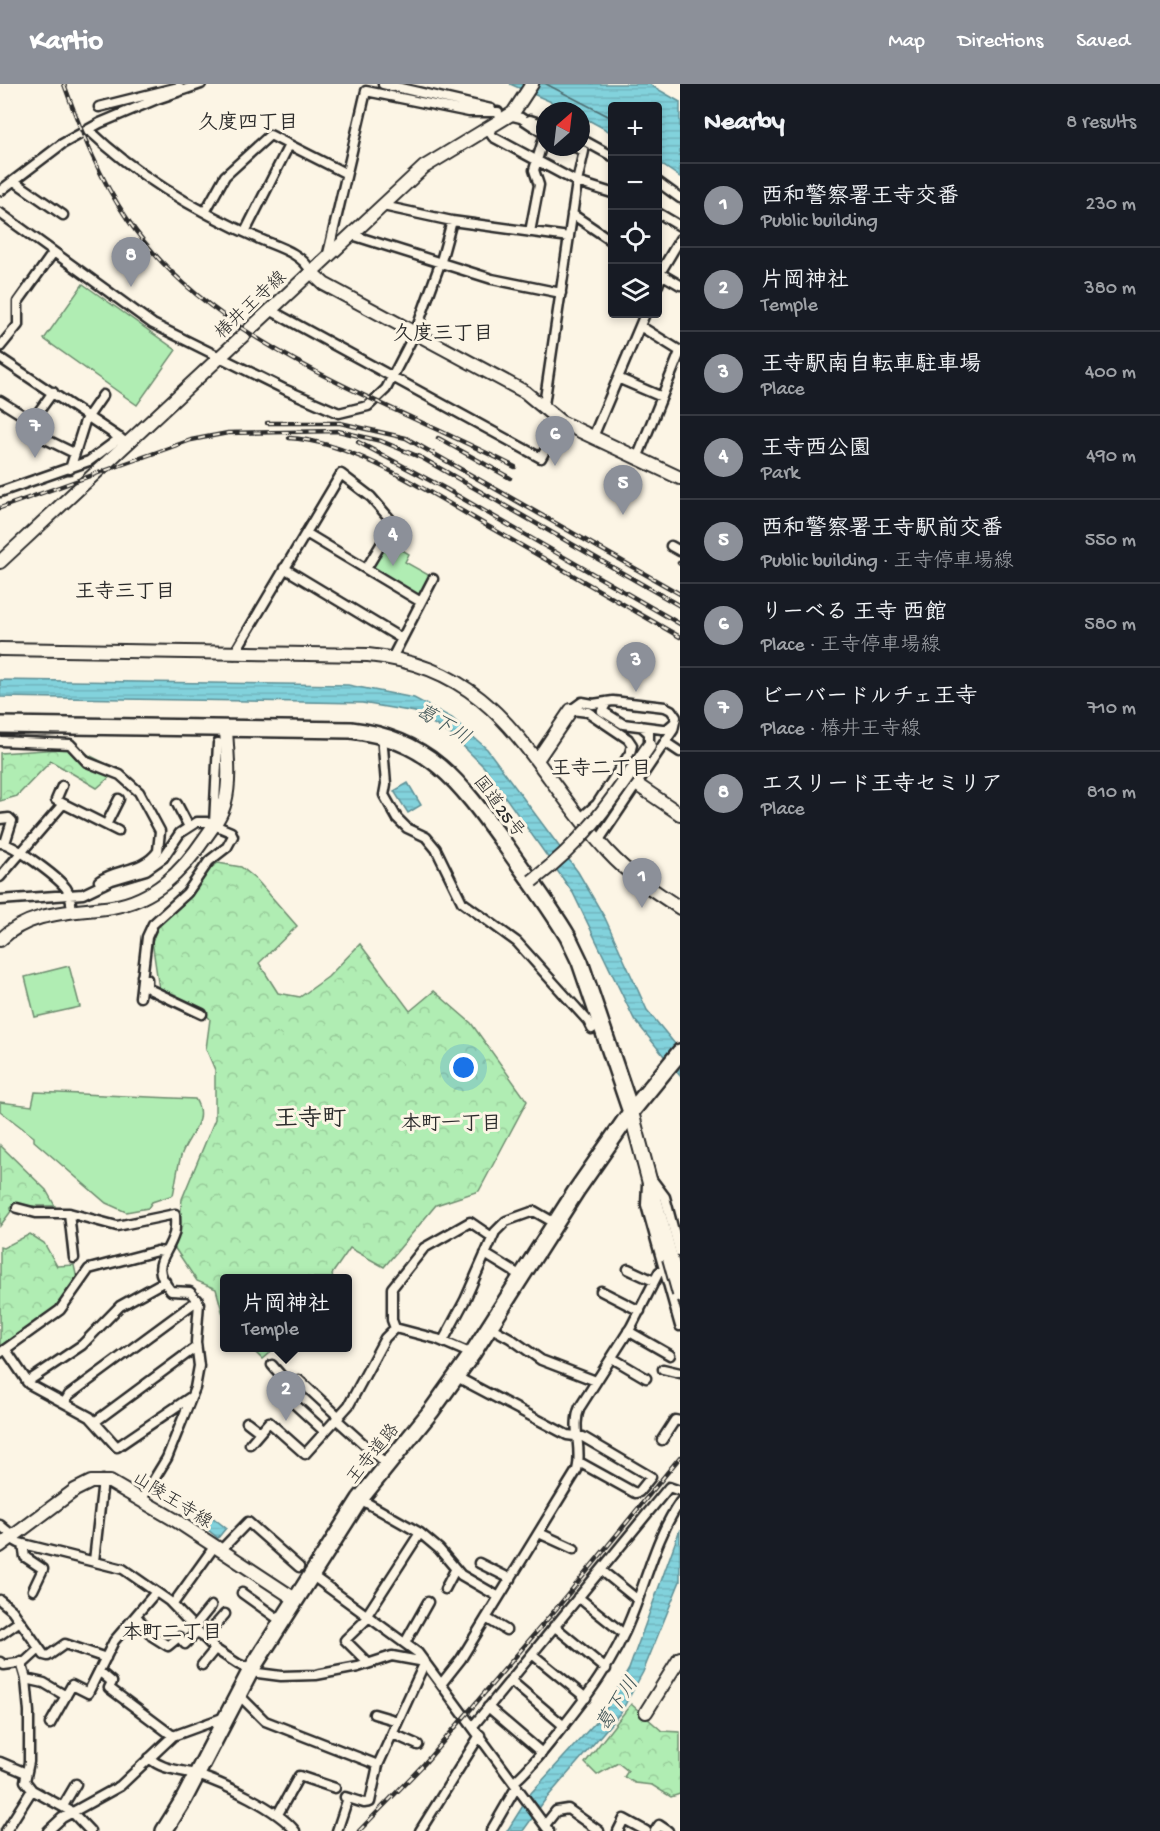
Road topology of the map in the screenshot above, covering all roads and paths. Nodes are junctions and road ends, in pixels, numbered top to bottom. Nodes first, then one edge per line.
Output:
1 (383, 84) edge
2 (532, 84) edge
3 (198, 85) edge
4 (99, 107) dead end
5 (510, 114) junction
6 (536, 122) edge
7 (487, 128) junction
8 (536, 129) edge
9 (90, 131) junction
10 (590, 144) edge
11 (289, 145) junction
12 (608, 154) edge
13 (537, 156) edge
14 (583, 156) edge
15 (536, 160) junction
16 (345, 173) junction
17 (14, 181) junction
18 (577, 182) junction
19 (662, 185) edge
20 (0, 191) edge
21 (608, 192) edge
22 (680, 198) edge
23 (383, 206) junction
24 (205, 212) junction
25 (0, 213) edge
26 (572, 214) junction
27 (63, 215) dead end
28 (662, 216) edge
29 (452, 221) junction
30 (680, 226) edge
31 (245, 232) junction
32 (530, 232) junction
33 (352, 235) junction
34 (568, 237) junction
35 (608, 238) edge
36 (680, 239) edge
37 (53, 253) junction
38 (327, 258) junction
39 (441, 261) junction
40 (662, 270) edge
41 (311, 272) junction
42 (662, 274) edge
43 (680, 285) edge
44 (561, 293) junction
45 (270, 310) junction
46 (643, 318) edge
47 (640, 326) junction
48 (415, 333) junction
49 (0, 347) edge
50 (680, 352) edge
51 (219, 357) junction
52 (0, 358) edge
53 (392, 375) junction
54 (620, 379) junction
55 (53, 392) junction
56 (102, 395) dead end
57 (662, 396) junction
58 (0, 401) edge
59 (544, 405) junction
60 (88, 416) junction
61 (32, 421) junction
62 (561, 422) junction
63 (593, 438) junction
64 (124, 440) junction
65 (74, 453) junction
66 (638, 456) junction
67 (70, 469) junction
68 (680, 478) edge
69 (0, 492) edge
70 (306, 533) junction
71 (671, 546) dead end
72 (680, 551) edge
73 (0, 562) edge
74 (284, 568) junction
75 (366, 569) junction
76 (433, 579) dead end
77 (421, 602) junction
78 (402, 639) junction
79 (0, 649) edge
80 (234, 654) junction
81 (392, 658) junction
82 (603, 703) junction
83 (571, 710) junction
84 (598, 718) junction
85 (678, 720) edge
86 (0, 724) edge
87 (638, 725) junction
88 (226, 729) junction
89 (667, 729) junction
90 (616, 730) junction
91 (382, 735) junction
92 (0, 741) edge
93 (665, 742) junction
94 (218, 743) dead end
95 (649, 746) junction
96 (680, 752) edge
97 (537, 760) junction
98 (636, 784) junction
99 (62, 786) dead end
100 (119, 799) dead end
101 (63, 804) junction
102 (177, 804) dead end
103 (680, 814) edge
104 (582, 817) junction
105 (0, 819) edge
106 (106, 825) junction
107 (214, 825) junction
108 (189, 827) junction
109 (118, 831) dead end
110 (599, 840) junction
111 (2, 843) edge
112 (22, 854) junction
113 (0, 877) edge
114 (532, 881) junction
115 (69, 895) junction
116 (0, 900) edge
117 (680, 908) edge
118 (72, 911) junction
119 (0, 940) edge
120 (142, 976) junction
121 (140, 997) dead end
122 (595, 1002) junction
123 (575, 1006) junction
124 (202, 1014) dead end
125 (592, 1029) dead end
126 (680, 1052) edge
127 (631, 1112) junction
128 (647, 1173) junction
129 (17, 1208) dead end
130 (69, 1213) junction
131 (555, 1223) junction
132 (678, 1234) edge
133 (492, 1237) junction
134 (165, 1252) junction
135 (485, 1254) junction
136 (74, 1258) dead end
137 (673, 1262) edge
138 (628, 1269) dead end
139 (521, 1276) junction
140 (165, 1281) junction
141 (654, 1281) junction
142 (601, 1290) dead end
143 (680, 1294) edge
144 (198, 1300) junction
145 (640, 1311) junction
146 (488, 1326) junction
147 (680, 1326) edge
148 (395, 1328) junction
149 (628, 1331) junction
150 (443, 1341) junction
151 (196, 1347) junction
152 (3, 1351) edge
153 (472, 1354) junction
154 (670, 1355) dead end
155 (612, 1358) junction
156 (272, 1365) dead end
157 (663, 1369) dead end
158 (680, 1373) edge
159 (455, 1376) junction
160 (646, 1378) dead end
161 (299, 1380) dead end
162 (27, 1382) junction
163 (596, 1382) junction
164 (192, 1395) junction
165 (64, 1402) junction
166 (338, 1418) junction
167 (96, 1421) junction
168 (680, 1421) edge
169 (247, 1422) dead end
170 (260, 1432) junction
171 (325, 1432) junction
172 (578, 1437) junction
173 (662, 1440) dead end
174 (250, 1444) dead end
175 (579, 1462) junction
176 (386, 1464) junction
177 (103, 1480) junction
178 (680, 1491) edge
179 (142, 1499) junction
180 (360, 1499) junction
181 (680, 1502) edge
182 (0, 1525) edge
183 (420, 1533) junction
184 (539, 1533) junction
185 (12, 1541) edge
186 (217, 1549) junction
187 (574, 1549) dead end
188 (94, 1561) junction
189 (479, 1563) dead end
190 (304, 1570) junction
191 (455, 1570) junction
192 (601, 1570) junction
193 (511, 1579) junction
194 (445, 1589) dead end
195 (33, 1590) dead end
196 (156, 1592) junction
197 (242, 1593) dead end
198 (499, 1597) junction
199 (578, 1598) junction
200 (295, 1599) junction
201 (0, 1600) edge
202 (638, 1600) junction
203 (428, 1602) dead end
204 (173, 1604) junction
205 (212, 1606) dead end
206 (225, 1614) dead end
207 (368, 1616) junction
208 (137, 1617) junction
209 (486, 1618) junction
210 (20, 1621) junction
211 (281, 1621) junction
212 (554, 1626) junction
213 (506, 1630) dead end
214 (198, 1632) junction
215 (624, 1634) junction
216 (0, 1635) edge
217 (405, 1643) junction
218 (214, 1649) junction
219 (38, 1650) junction
220 (532, 1654) junction
221 (106, 1658) junction
222 (680, 1658) edge
223 (0, 1662) edge
224 (21, 1662) junction
225 (425, 1662) junction
226 (368, 1664) junction
227 (202, 1665) dead end
228 (606, 1669) junction
229 (250, 1670) junction
230 (99, 1671) junction
231 (26, 1679) junction
232 (510, 1680) junction
233 (442, 1683) junction
234 (238, 1693) junction
235 (66, 1696) junction
236 (586, 1698) junction
237 (488, 1707) junction
238 (646, 1712) dead end
239 (374, 1714) dead end
240 (225, 1717) junction
241 (398, 1720) junction
242 (50, 1724) dead end
243 (473, 1726) junction
244 (564, 1726) junction
245 (393, 1734) junction
246 (480, 1735) junction
247 (173, 1736) junction
248 (418, 1745) dead end
249 (542, 1753) junction
250 (149, 1758) junction
251 (0, 1762) edge
252 (378, 1766) junction
253 (26, 1773) junction
254 (196, 1774) junction
255 (76, 1784) dead end
256 (515, 1784) junction
257 (335, 1788) dead end
258 (32, 1790) junction
259 (63, 1806) junction
260 (72, 1812) junction
261 (278, 1814) junction
262 (547, 1828) edge
263 (292, 1829) edge
264 (6, 1831) edge
265 (48, 1831) edge
266 (90, 1831) edge
267 (164, 1831) edge
268 (337, 1831) edge
269 (420, 1831) edge
270 (491, 1831) edge
271 (599, 1831) edge
272 (618, 1831) edge
273 (646, 1831) edge
274 (655, 1831) edge
275 (668, 1831) edge

1 - 5 street
2 - 5 street, 椿井王寺線
3 - 4 street
3 - 9 street
5 - 6 street
5 - 7 street, 椿井王寺線
5 - 8 street
5 - 16 street
7 - 15 street
7 - 23 street, 椿井王寺線
9 - 17 street
9 - 24 street
10 - 12 street
11 - 16 street
11 - 24 street
11 - 31 street
13 - 15 street
14 - 18 street
15 - 18 street
15 - 32 street
16 - 38 street
17 - 20 street
17 - 27 street
18 - 21 street
18 - 26 street
19 - 22 street
23 - 29 street
23 - 33 street, 椿井王寺線
24 - 31 street
25 - 37 street
26 - 34 street
26 - 35 street
28 - 30 street
29 - 32 street
29 - 39 street
31 - 41 street
32 - 34 street
33 - 38 street, 椿井王寺線
33 - 39 street
34 - 44 street
36 - 40 street
37 - 49 street
37 - 51 street
38 - 41 street, 椿井王寺線
39 - 44 street
39 - 48 street
41 - 45 street, 椿井王寺線
41 - 48 street
42 - 43 street
44 - 59 street
45 - 51 street, 椿井王寺線
45 - 53 street
46 - 47 street
47 - 50 street
47 - 54 street
48 - 53 street
48 - 59 street
50 - 57 street
51 - 53 street
51 - 64 street, 椿井王寺線
52 - 55 street
53 - 62 street
54 - 57 street
54 - 63 street
55 - 60 street
55 - 61 street
56 - 60 street
57 - 66 street
58 - 61 street
59 - 62 street
60 - 64 street
60 - 65 street
61 - 65 street
62 - 63 street
63 - 66 street
64 - 67 street
64 - 73 street, 椿井王寺線
65 - 67 street
66 - 68 street
67 - 69 street
70 - 74 street
70 - 75 street
70 - 75 street
71 - 72 street
74 - 78 street
74 - 80 street
75 - 77 street
76 - 77 street
77 - 78 street
78 - 81 street
79 - 80 street
80 - 81 street
81 - 97 street
82 - 83 street
82 - 84 street
82 - 85 street
82 - 87 street
83 - 84 street
83 - 97 street
84 - 90 street
85 - 89 street
85 - 93 street
86 - 88 highway, 国道25号
87 - 89 street
87 - 90 street
87 - 95 street
88 - 91 highway, 国道25号
88 - 107 street
89 - 95 street
90 - 104 street
91 - 114 highway, 国道25号
91 - 123 street
92 - 115 street
93 - 96 street
93 - 98 street
94 - 107 street
95 - 114 street, bridge
97 - 104 street
98 - 103 street
98 - 110 street
99 - 101 street
100 - 106 street
101 - 106 street
101 - 112 street
102 - 108 street
104 - 110 street
105 - 111 street
106 - 109 street
107 - 108 street
107 - 118 street
107 - 120 street
108 - 115 street
110 - 117 street
111 - 112 street
112 - 113 street
112 - 115 street
114 - 122 highway, 国道25号
115 - 116 street
115 - 118 street
118 - 119 street
120 - 121 street
120 - 124 street
122 - 123 street
122 - 127 highway, 国道25号
123 - 125 street
126 - 127 highway
127 - 128 main road
127 - 131 highway, 王寺道路
128 - 132 street
128 - 137 main road
129 - 130 street
130 - 134 street
130 - 136 street
131 - 133 street
131 - 139 highway, 王寺道路
132 - 137 street
133 - 135 street
133 - 148 street
134 - 140 street
134 - 152 street
135 - 139 street
135 - 150 street
137 - 141 street
137 - 143 main road, bridge
137 - 147 street
138 - 141 street
139 - 146 highway, 王寺道路
140 - 144 street
140 - 162 street
141 - 145 street
142 - 145 street
144 - 151 street
144 - 165 street
145 - 149 street
146 - 153 highway, 王寺道路
146 - 163 street
148 - 150 street
148 - 166 street
149 - 154 street
149 - 155 street
150 - 153 street
151 - 164 street
151 - 167 street
152 - 162 street
153 - 159 highway, 王寺道路
155 - 160 street
155 - 163 street
156 - 171 street
157 - 158 street
159 - 172 street
159 - 176 highway, 王寺道路
161 - 166 street
162 - 165 street
163 - 172 street
164 - 167 street
164 - 179 street
165 - 167 street
166 - 171 street
166 - 176 street
168 - 173 street
169 - 170 street
170 - 171 street
170 - 174 street
172 - 175 street
172 - 175 street
175 - 184 street
176 - 180 highway, 王寺道路
177 - 179 street, 山陵王寺線
177 - 185 street, 山陵王寺線
177 - 188 street
178 - 192 street
179 - 186 street, 山陵王寺線
180 - 183 street
180 - 190 highway, 王寺道路
181 - 202 street
182 - 185 street
183 - 191 street
183 - 207 street
184 - 187 street
184 - 193 street
185 - 188 street
185 - 195 street
186 - 190 street
186 - 200 street, 山陵王寺線
186 - 204 street
188 - 196 street
189 - 193 street
190 - 200 highway, 王寺道路
190 - 207 street
191 - 194 street
191 - 198 street
192 - 199 street
192 - 202 street
193 - 198 street
196 - 204 street
196 - 208 street
197 - 211 street
198 - 209 street
199 - 212 street
199 - 215 street
200 - 211 highway, 王寺道路
201 - 210 street
202 - 215 street
203 - 217 street
204 - 214 street
205 - 214 street
206 - 214 street
207 - 217 street
207 - 226 street
208 - 214 street
208 - 221 street
209 - 213 street
209 - 233 street
210 - 216 street
210 - 219 street
211 - 229 highway, 王寺道路
212 - 220 street
212 - 228 street
214 - 218 street
215 - 228 street
217 - 225 street
218 - 227 street
218 - 229 street
219 - 221 street
219 - 224 street
220 - 232 street
220 - 236 street
221 - 230 street
222 - 238 street
223 - 224 street
224 - 231 street
225 - 226 street
225 - 233 street
225 - 241 street
226 - 229 street
228 - 236 street
229 - 234 highway, 王寺道路
230 - 235 street
230 - 247 street
231 - 235 street
231 - 253 street
232 - 237 street
232 - 244 street
233 - 243 street
234 - 240 highway, 王寺道路
234 - 252 street
235 - 242 street
236 - 244 street
237 - 243 street
237 - 249 street
239 - 241 street
240 - 247 street
240 - 254 highway, 王寺道路
241 - 245 street
243 - 246 street
244 - 249 street
245 - 248 street
245 - 252 street
246 - 256 street
246 - 269 street
247 - 250 street
249 - 256 street
250 - 254 street
250 - 260 street
251 - 253 street
252 - 268 street
253 - 258 street
254 - 261 street
254 - 267 highway, 王寺道路
255 - 259 street
256 - 262 street
256 - 270 street
257 - 261 street
258 - 259 street
258 - 264 street
259 - 260 street
260 - 265 street
260 - 266 street
261 - 263 street
262 - 271 street
272 - 273 street
274 - 275 street

